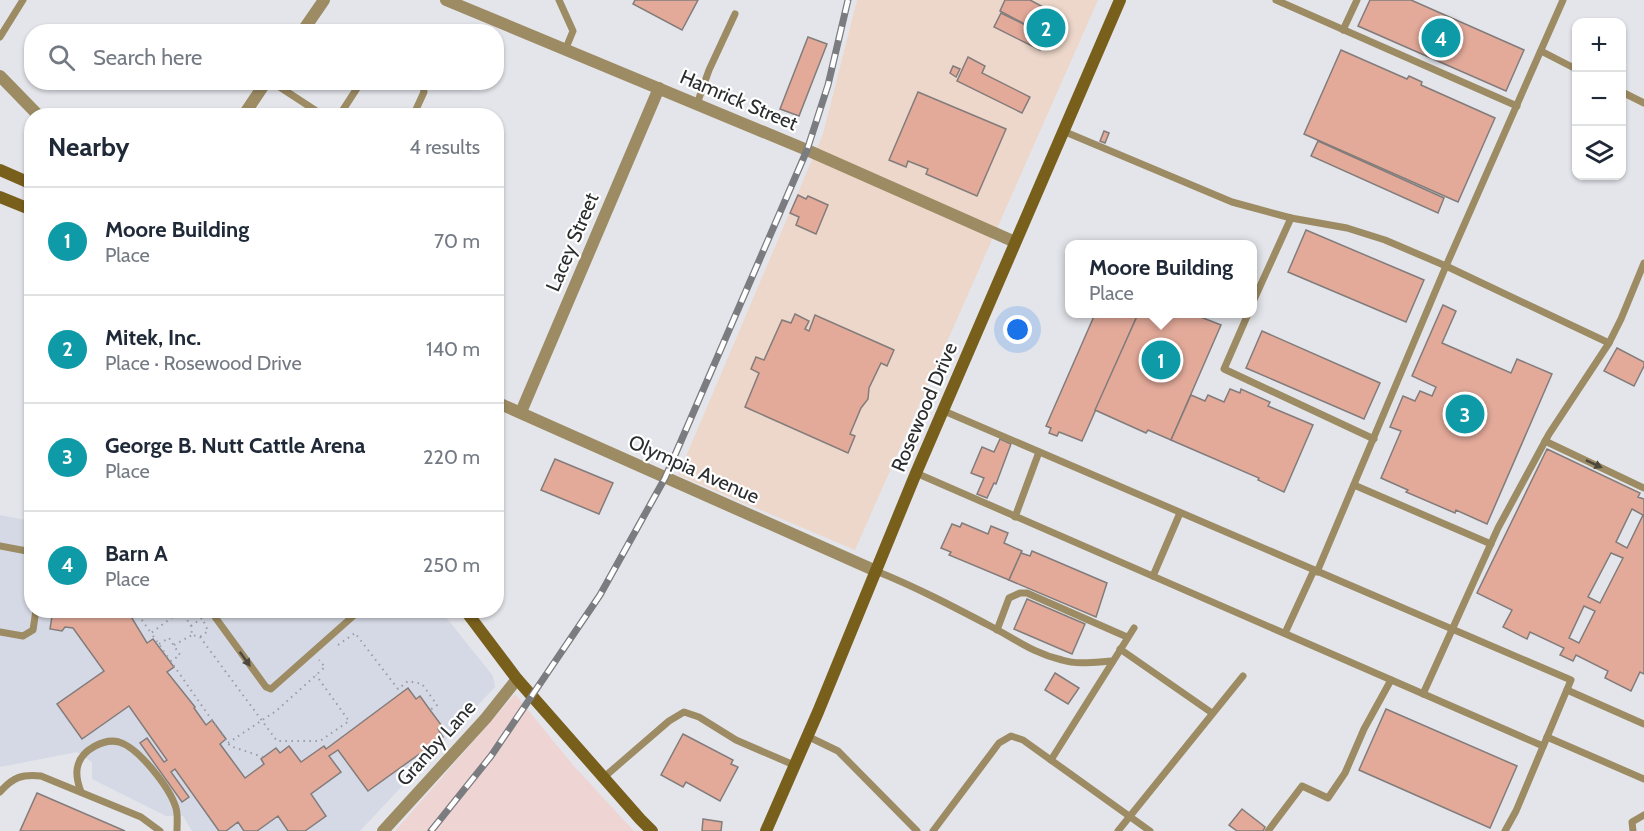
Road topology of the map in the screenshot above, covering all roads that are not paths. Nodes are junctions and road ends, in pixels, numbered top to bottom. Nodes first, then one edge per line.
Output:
1 (23, 0) edge
2 (324, 0) edge
3 (446, 0) edge
4 (559, 0) edge
5 (1120, 0) edge
6 (1276, 0) edge
7 (1357, 0) edge
8 (1563, 0) edge
9 (735, 14) dead end
10 (308, 24) edge
11 (1343, 30) junction
12 (0, 37) edge
13 (566, 48) junction
14 (1541, 51) junction
15 (1572, 67) edge
16 (2, 82) edge
17 (659, 88) junction
18 (261, 90) edge
19 (284, 90) edge
20 (356, 90) edge
21 (424, 90) edge
22 (1626, 94) edge
23 (1644, 103) edge
24 (697, 104) junction
25 (1516, 106) junction
26 (30, 108) edge
27 (248, 108) edge
28 (312, 108) edge
29 (344, 108) edge
30 (417, 108) edge
31 (1063, 131) junction
32 (0, 170) edge
33 (24, 180) edge
34 (0, 197) edge
35 (24, 207) edge
36 (1291, 218) junction
37 (1015, 242) junction
38 (1644, 263) edge
39 (1446, 266) junction
40 (1257, 293) edge
41 (1246, 318) edge
42 (1609, 343) junction
43 (504, 405) edge
44 (944, 411) junction
45 (521, 412) junction
46 (1374, 439) junction
47 (1545, 441) junction
48 (1039, 452) junction
49 (916, 473) junction
50 (1643, 484) edge
51 (1354, 485) junction
52 (1180, 513) junction
53 (1015, 517) junction
54 (1491, 544) junction
55 (0, 546) edge
56 (24, 550) edge
57 (876, 571) junction
58 (1316, 571) junction
59 (1153, 576) junction
60 (35, 618) edge
61 (216, 618) edge
62 (351, 618) edge
63 (471, 618) edge
64 (1134, 628) dead end
65 (997, 630) junction
66 (1453, 630) junction
67 (0, 632) edge
68 (1285, 633) junction
69 (1127, 637) junction
70 (1120, 648) junction
71 (1112, 661) junction
72 (1243, 676) dead end
73 (516, 679) junction
74 (1391, 680) junction
75 (1567, 690) junction
76 (1423, 694) junction
77 (1212, 713) junction
78 (1644, 724) edge
79 (807, 736) junction
80 (1547, 737) junction
81 (1544, 746) junction
82 (1051, 760) junction
83 (794, 765) junction
84 (603, 778) junction
85 (1644, 779) edge
86 (0, 792) edge
87 (81, 792) junction
88 (1644, 815) edge
89 (1130, 816) junction
90 (769, 828) edge
91 (160, 831) edge
92 (177, 831) edge
93 (382, 831) edge
94 (652, 831) edge
95 (917, 831) edge
96 (933, 831) edge
97 (1118, 831) edge
98 (1150, 831) edge
99 (1268, 831) edge
100 (1505, 831) edge
101 (1633, 831) edge

1 - 12 lane
2 - 10 street
3 - 13 street, Hamrick Street
4 - 13 lane
5 - 31 main road, Rosewood Drive
6 - 11 lane
7 - 11 lane
8 - 14 lane
9 - 24 lane
11 - 25 lane
13 - 17 street, Hamrick Street
14 - 15 lane
14 - 25 lane
16 - 26 street
17 - 24 street, Hamrick Street
17 - 45 street, Lacey Street
18 - 27 street
19 - 28 lane
20 - 29 lane
21 - 30 lane
22 - 23 lane
24 - 37 street, Hamrick Street
25 - 39 lane
31 - 36 lane
31 - 37 main road, Rosewood Drive
32 - 33 main road
34 - 35 main road
36 - 39 lane
36 - 40 lane
37 - 44 main road, Rosewood Drive
38 - 42 lane
39 - 42 lane
39 - 46 lane
41 - 46 lane
42 - 47 lane
43 - 45 street, Olympia Avenue
44 - 48 lane
44 - 49 main road, Rosewood Drive
45 - 57 street, Olympia Avenue
46 - 51 lane
47 -> 50 lane
47 - 54 lane
48 - 52 lane
48 - 53 lane
49 - 53 lane
49 - 57 main road, Rosewood Drive
51 - 54 lane
51 - 58 lane
52 - 58 lane
52 - 59 lane
53 - 59 lane
54 - 66 lane
55 - 56 lane
57 - 65 lane
57 - 79 main road, Rosewood Drive
58 - 66 lane
58 - 68 lane
59 - 68 lane
60 - 67 lane
61 -> 62 lane
63 - 73 main road
64 - 69 lane
65 - 69 lane
65 - 71 lane
66 - 75 lane
66 - 76 lane
68 - 74 lane
69 - 70 lane
70 - 71 lane
70 - 77 lane
71 - 82 lane
72 - 77 lane
73 - 84 main road
73 - 93 street, Granby Lane
74 - 76 lane
74 - 99 lane
75 - 78 lane
75 - 80 lane
76 - 81 lane
77 - 89 lane
79 - 83 main road, Rosewood Drive
79 - 95 lane
80 - 81 lane
80 - 85 lane
81 - 100 lane
82 - 89 lane
82 - 96 lane
83 - 84 lane
83 - 90 main road, Rosewood Drive
84 - 94 main road
86 - 87 lane
87 - 91 lane
87 - 92 lane
88 - 101 lane
89 - 97 lane
89 - 98 lane

